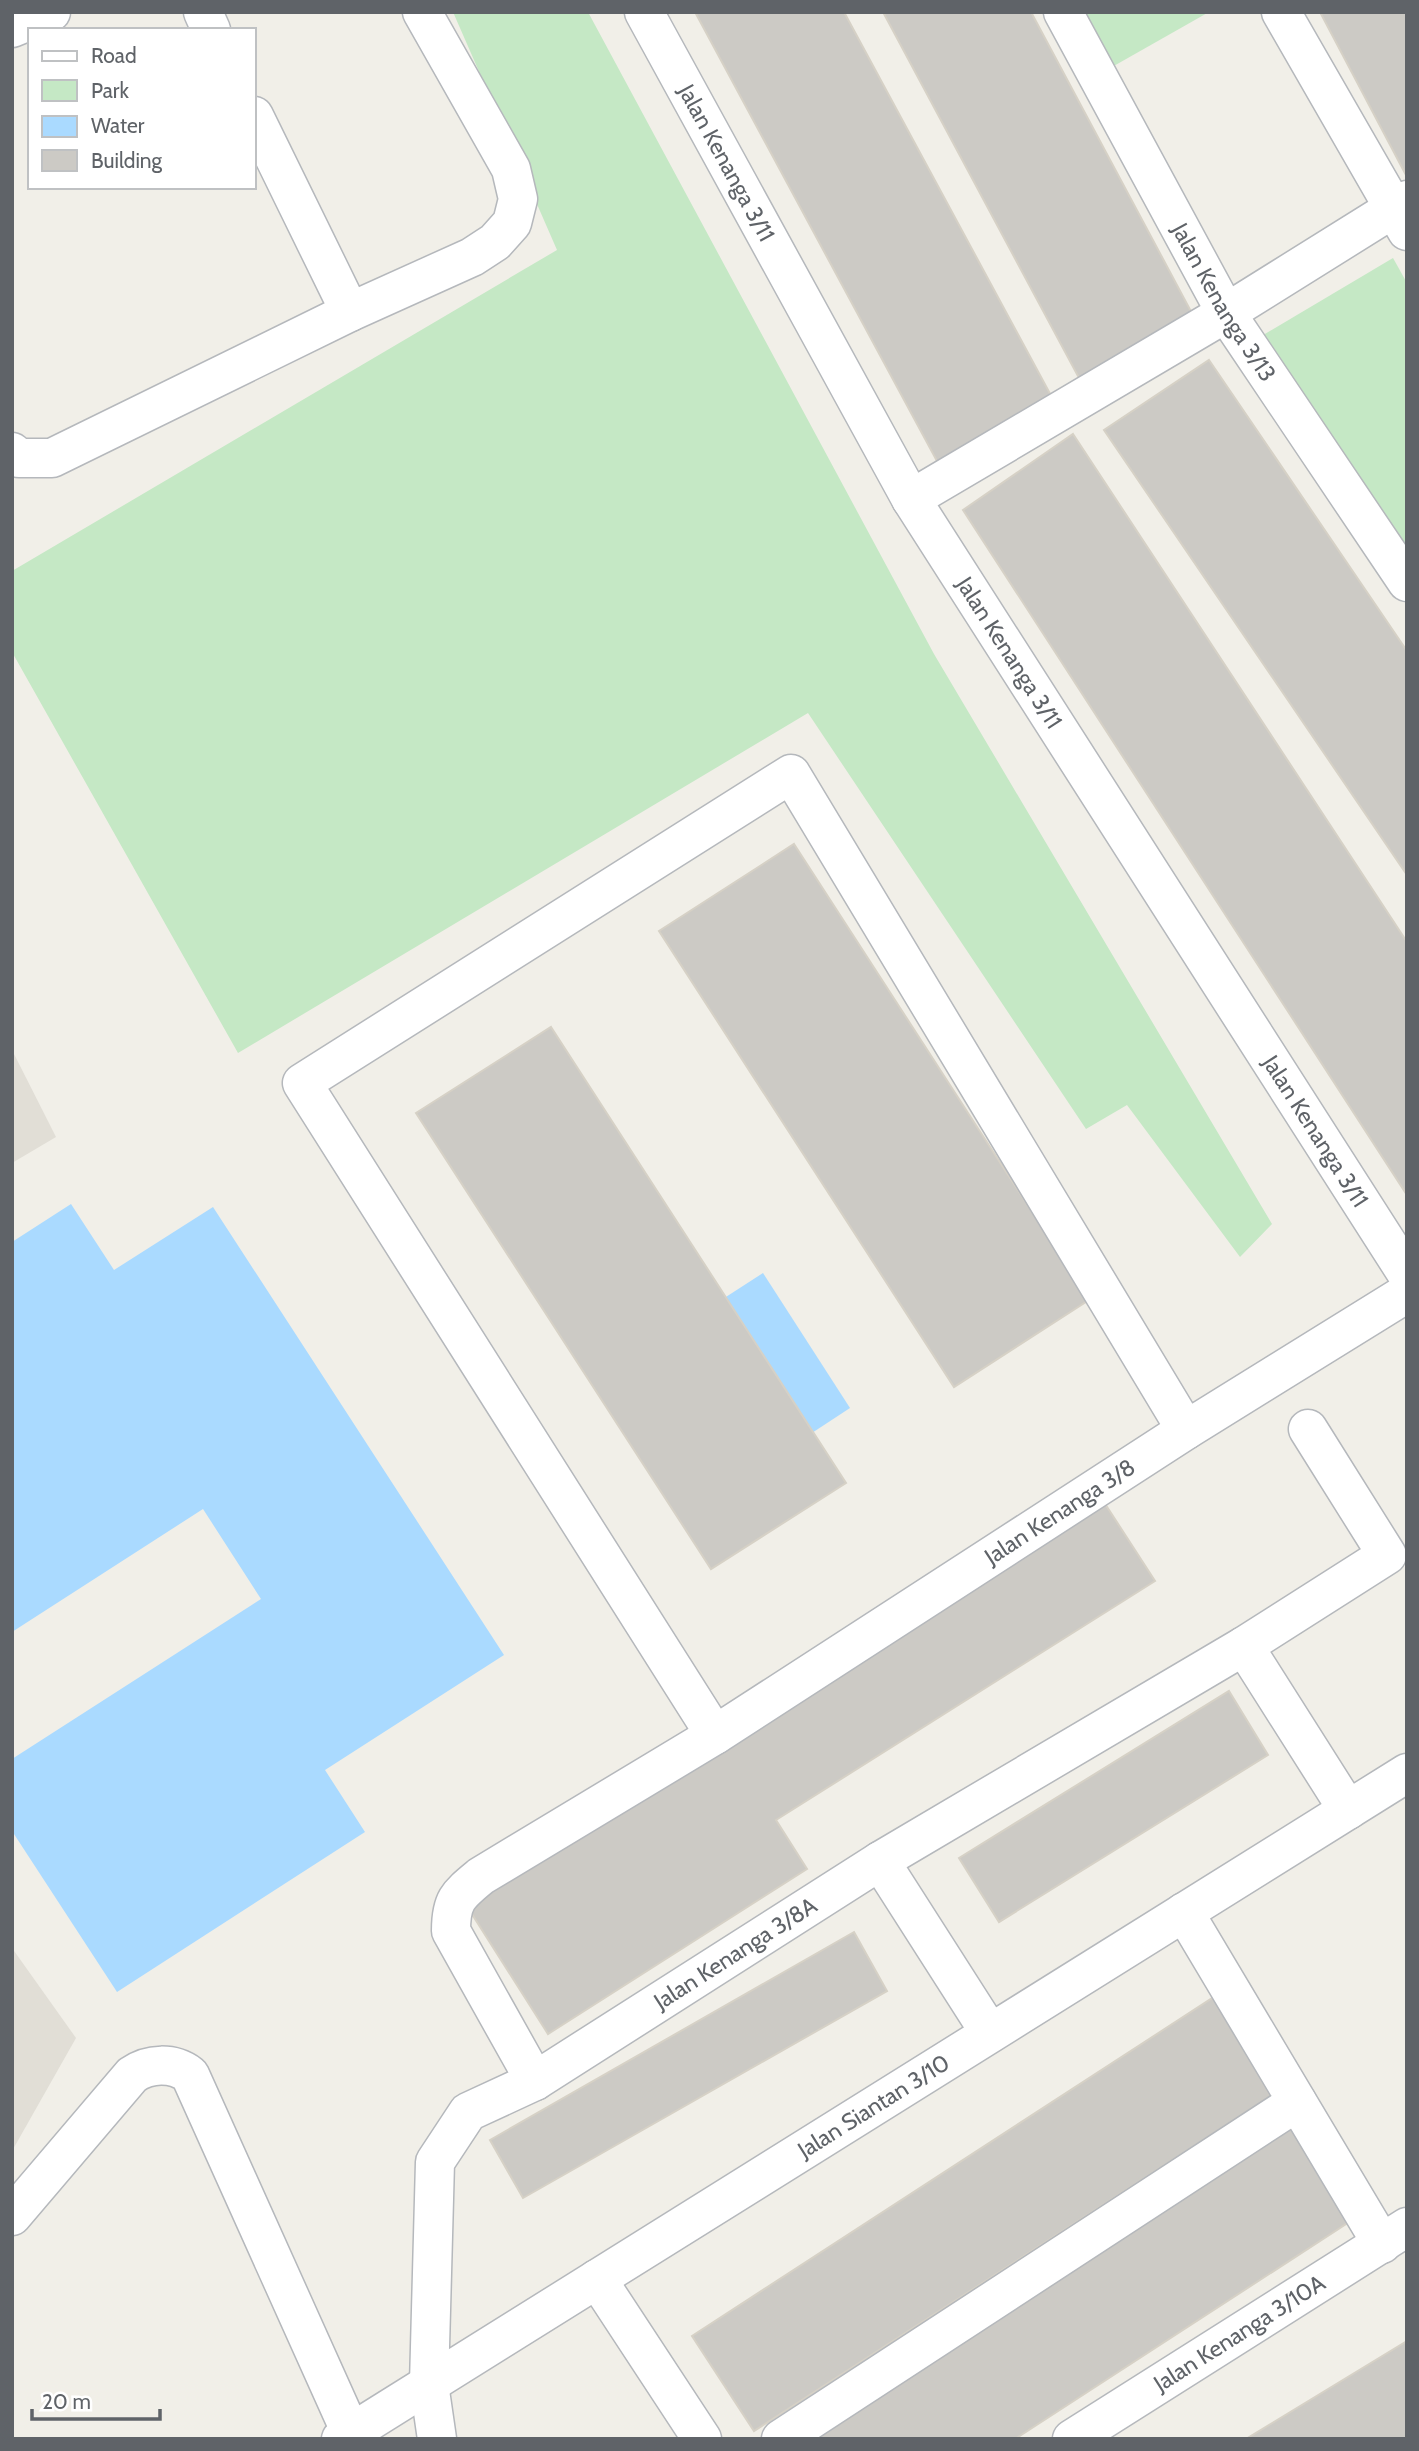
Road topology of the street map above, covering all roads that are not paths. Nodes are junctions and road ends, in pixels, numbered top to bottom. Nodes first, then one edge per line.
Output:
1 (51, 12) edge
2 (202, 12) edge
3 (422, 12) edge
4 (644, 12) edge
5 (1063, 12) edge
6 (1281, 12) edge
7 (12, 28) edge
8 (210, 28) edge
9 (256, 120) edge
10 (1402, 213) edge
11 (350, 312) junction
12 (1226, 313) junction
13 (12, 452) edge
14 (911, 499) junction
15 (1407, 582) edge
16 (1407, 1274) edge
17 (1407, 1293) edge
18 (1186, 1430) junction
19 (1307, 1430) dead end
20 (1244, 1646) junction
21 (715, 1735) junction
22 (1407, 1773) edge
23 (1348, 1810) junction
24 (880, 1860) junction
25 (1184, 1912) junction
26 (990, 2034) junction
27 (535, 2081) junction
28 (1297, 2102) junction
29 (12, 2216) edge
30 (1394, 2236) edge
31 (597, 2279) junction
32 (429, 2384) junction
33 (346, 2436) edge
34 (1076, 2438) edge
35 (437, 2439) edge
36 (702, 2439) edge
37 (781, 2439) edge

1 - 7 street
2 - 8 street
3 - 11 street
4 - 14 street, Jalan Kenanga 3/11
5 - 12 street, Jalan Kenanga 3/13
6 - 10 street
9 - 11 street
10 - 12 street
11 - 13 street
12 - 14 street
12 - 15 street, Jalan Kenanga 3/13
14 - 16 street, Jalan Kenanga 3/11
17 - 18 street, Jalan Kenanga 3/8
18 - 21 street, Jalan Kenanga 3/8
18 - 21 street
19 - 20 street, Jalan Kenanga 3/8A
20 - 23 street
20 - 24 street, Jalan Kenanga 3/8A
21 - 27 street, Jalan Kenanga 3/8
22 - 23 street, Jalan Siantan 3/10
23 - 25 street, Jalan Siantan 3/10
24 - 26 street
24 - 27 street, Jalan Kenanga 3/8A
25 - 26 street, Jalan Siantan 3/10
25 - 28 street
26 - 31 street, Jalan Siantan 3/10
27 - 32 street, Jalan Kenanga 3/8A
28 - 30 street
28 - 37 street
29 - 33 street
30 - 34 street, Jalan Kenanga 3/10A
31 - 32 street, Jalan Siantan 3/10
31 - 36 street
32 - 33 street, Jalan Siantan 3/10
32 - 35 street, Jalan Kenanga 3/8A

